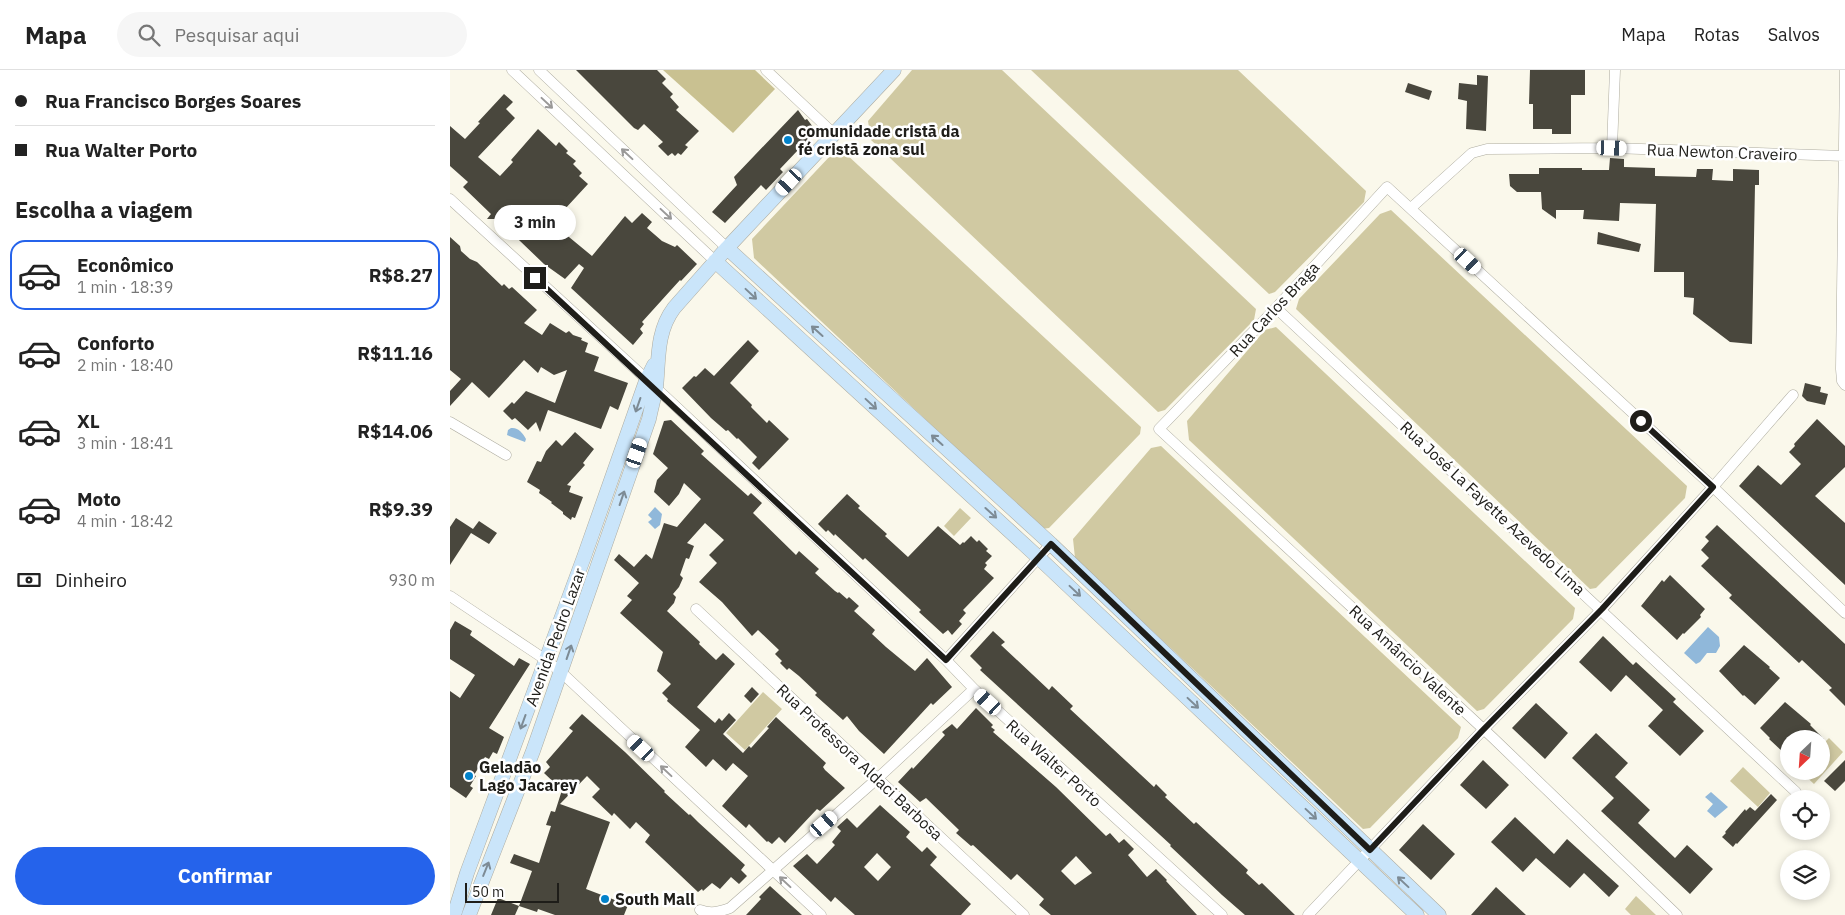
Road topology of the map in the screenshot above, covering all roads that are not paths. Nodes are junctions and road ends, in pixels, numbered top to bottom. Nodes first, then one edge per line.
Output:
1 (512, 70) edge
2 (539, 70) edge
3 (766, 70) edge
4 (894, 70) edge
5 (1615, 70) edge
6 (1845, 70) edge
7 (834, 134) junction
8 (606, 135) junction
9 (595, 148) junction
10 (1612, 148) junction
11 (1844, 156) edge
12 (450, 199) edge
13 (1411, 208) junction
14 (727, 248) junction
15 (715, 261) junction
16 (1276, 308) junction
17 (834, 345) junction
18 (821, 357) junction
19 (651, 385) junction
20 (1845, 385) edge
21 (1793, 395) dead end
22 (450, 422) edge
23 (1159, 429) joint
24 (506, 455) dead end
25 (964, 465) junction
26 (952, 478) junction
27 (1713, 487) junction
28 (1051, 544) junction
29 (584, 557) junction
30 (1039, 558) junction
31 (599, 563) junction
32 (450, 596) edge
33 (696, 609) dead end
34 (1602, 609) junction
35 (1845, 613) edge
36 (546, 660) junction
37 (946, 660) junction
38 (562, 673) junction
39 (974, 689) junction
40 (1483, 730) junction
41 (878, 778) junction
42 (499, 790) junction
43 (1794, 790) edge
44 (516, 796) junction
45 (1370, 850) junction
46 (1360, 861) junction
47 (772, 870) junction
48 (700, 910) dead end
49 (454, 915) edge
50 (469, 915) edge
51 (821, 915) edge
52 (1024, 915) edge
53 (1222, 915) edge
54 (1308, 915) edge
55 (1418, 915) edge
56 (1439, 915) edge
57 (1677, 915) edge

1 -> 9 street
2 - 8 street
3 - 7 street
4 - 7 main road, Avenida Pedro Lazar
5 - 10 street
6 - 11 street
7 - 14 main road, Avenida Pedro Lazar
8 - 9 street
14 -> 8 street
9 -> 15 street
10 - 11 street, Rua Newton Craveiro
10 - 13 street, Rua Newton Craveiro
11 - 20 street
12 - 19 street, Rua Walter Porto
13 - 16 street, Rua Carlos Braga
13 - 27 street
14 - 15 main road, Avenida Pedro Lazar
17 -> 14 main road
15 -> 18 main road
15 - 19 main road, Avenida Pedro Lazar
16 - 23 street, Rua Carlos Braga
16 - 34 street, Rua José La Fayette Azevedo Lima
17 - 18 main road
25 -> 17 main road
18 -> 26 main road
19 -> 29 main road, Avenida Pedro Lazar
31 -> 19 main road, Avenida Pedro Lazar
19 - 37 street, Rua Walter Porto
21 - 27 street
22 - 24 street
23 - 40 street, Rua Amâncio Valente
25 - 26 main road
25 - 28 main road
26 -> 30 main road
27 - 34 street
27 - 35 street
28 - 30 street
28 - 45 main road
29 - 31 main road
29 - 36 main road, Avenida Pedro Lazar
30 - 37 street
30 -> 46 main road
38 -> 31 main road, Avenida Pedro Lazar
32 - 36 street
33 - 41 street, Rua Professora Aldaci Barbosa
34 - 40 street
34 - 43 street, Rua José La Fayette Azevedo Lima
36 - 38 street
36 -> 42 main road, Avenida Pedro Lazar
37 - 39 street, Rua Walter Porto
38 - 44 main road, Avenida Pedro Lazar
47 -> 38 street
39 - 41 street
39 - 53 street, Rua Walter Porto
40 - 45 street
40 - 57 street, Rua Amâncio Valente
41 - 47 street
41 - 52 street, Rua Professora Aldaci Barbosa
42 - 44 main road
42 - 49 main road, Avenida Pedro Lazar
50 -> 44 main road, Avenida Pedro Lazar
45 - 46 street
56 -> 45 main road
46 - 54 street
46 - 55 main road
47 - 48 street
51 -> 47 street

